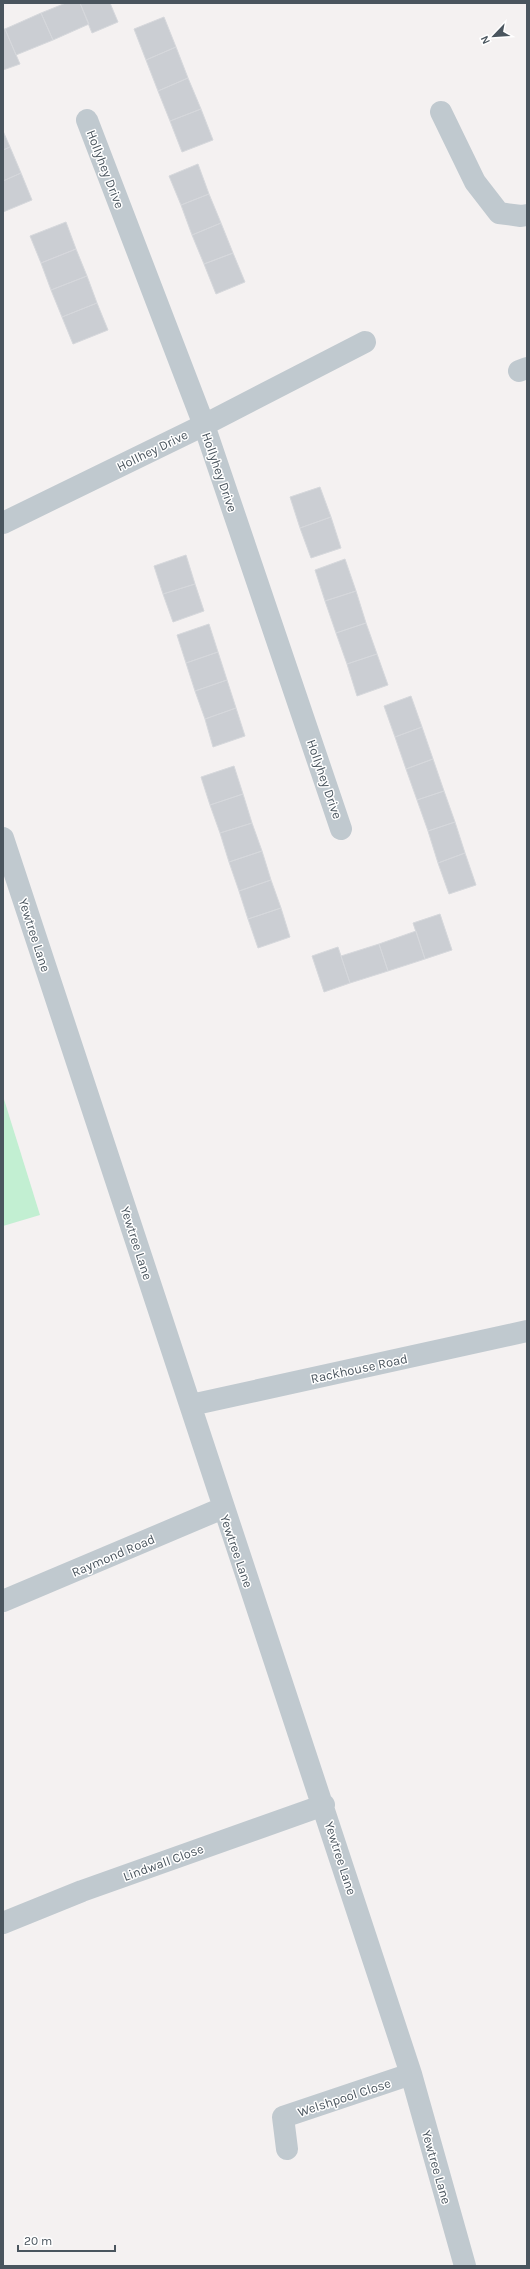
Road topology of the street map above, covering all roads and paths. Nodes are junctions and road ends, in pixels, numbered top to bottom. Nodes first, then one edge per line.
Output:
1 (441, 112) dead end
2 (87, 120) dead end
3 (527, 215) edge
4 (365, 342) dead end
5 (204, 425) junction
6 (3, 523) edge
7 (341, 829) dead end
8 (4, 847) edge
9 (527, 1331) edge
10 (191, 1405) junction
11 (223, 1508) junction
12 (3, 1601) edge
13 (324, 1805) junction
14 (3, 1923) edge
15 (411, 2074) junction
16 (287, 2149) dead end
17 (465, 2266) edge

1 - 3 street
2 - 5 street, Hollyhey Drive
4 - 5 street, Hollhey Drive
5 - 6 street, Hollhey Drive
5 - 7 street, Hollyhey Drive
8 - 10 street, Yewtree Lane
9 - 10 street, Rackhouse Road
10 - 11 street, Yewtree Lane
11 - 12 street, Raymond Road
11 - 13 street, Yewtree Lane
13 - 14 street, Lindwall Close
13 - 15 street, Yewtree Lane
15 - 16 street, Welshpool Close
15 - 17 street, Yewtree Lane

